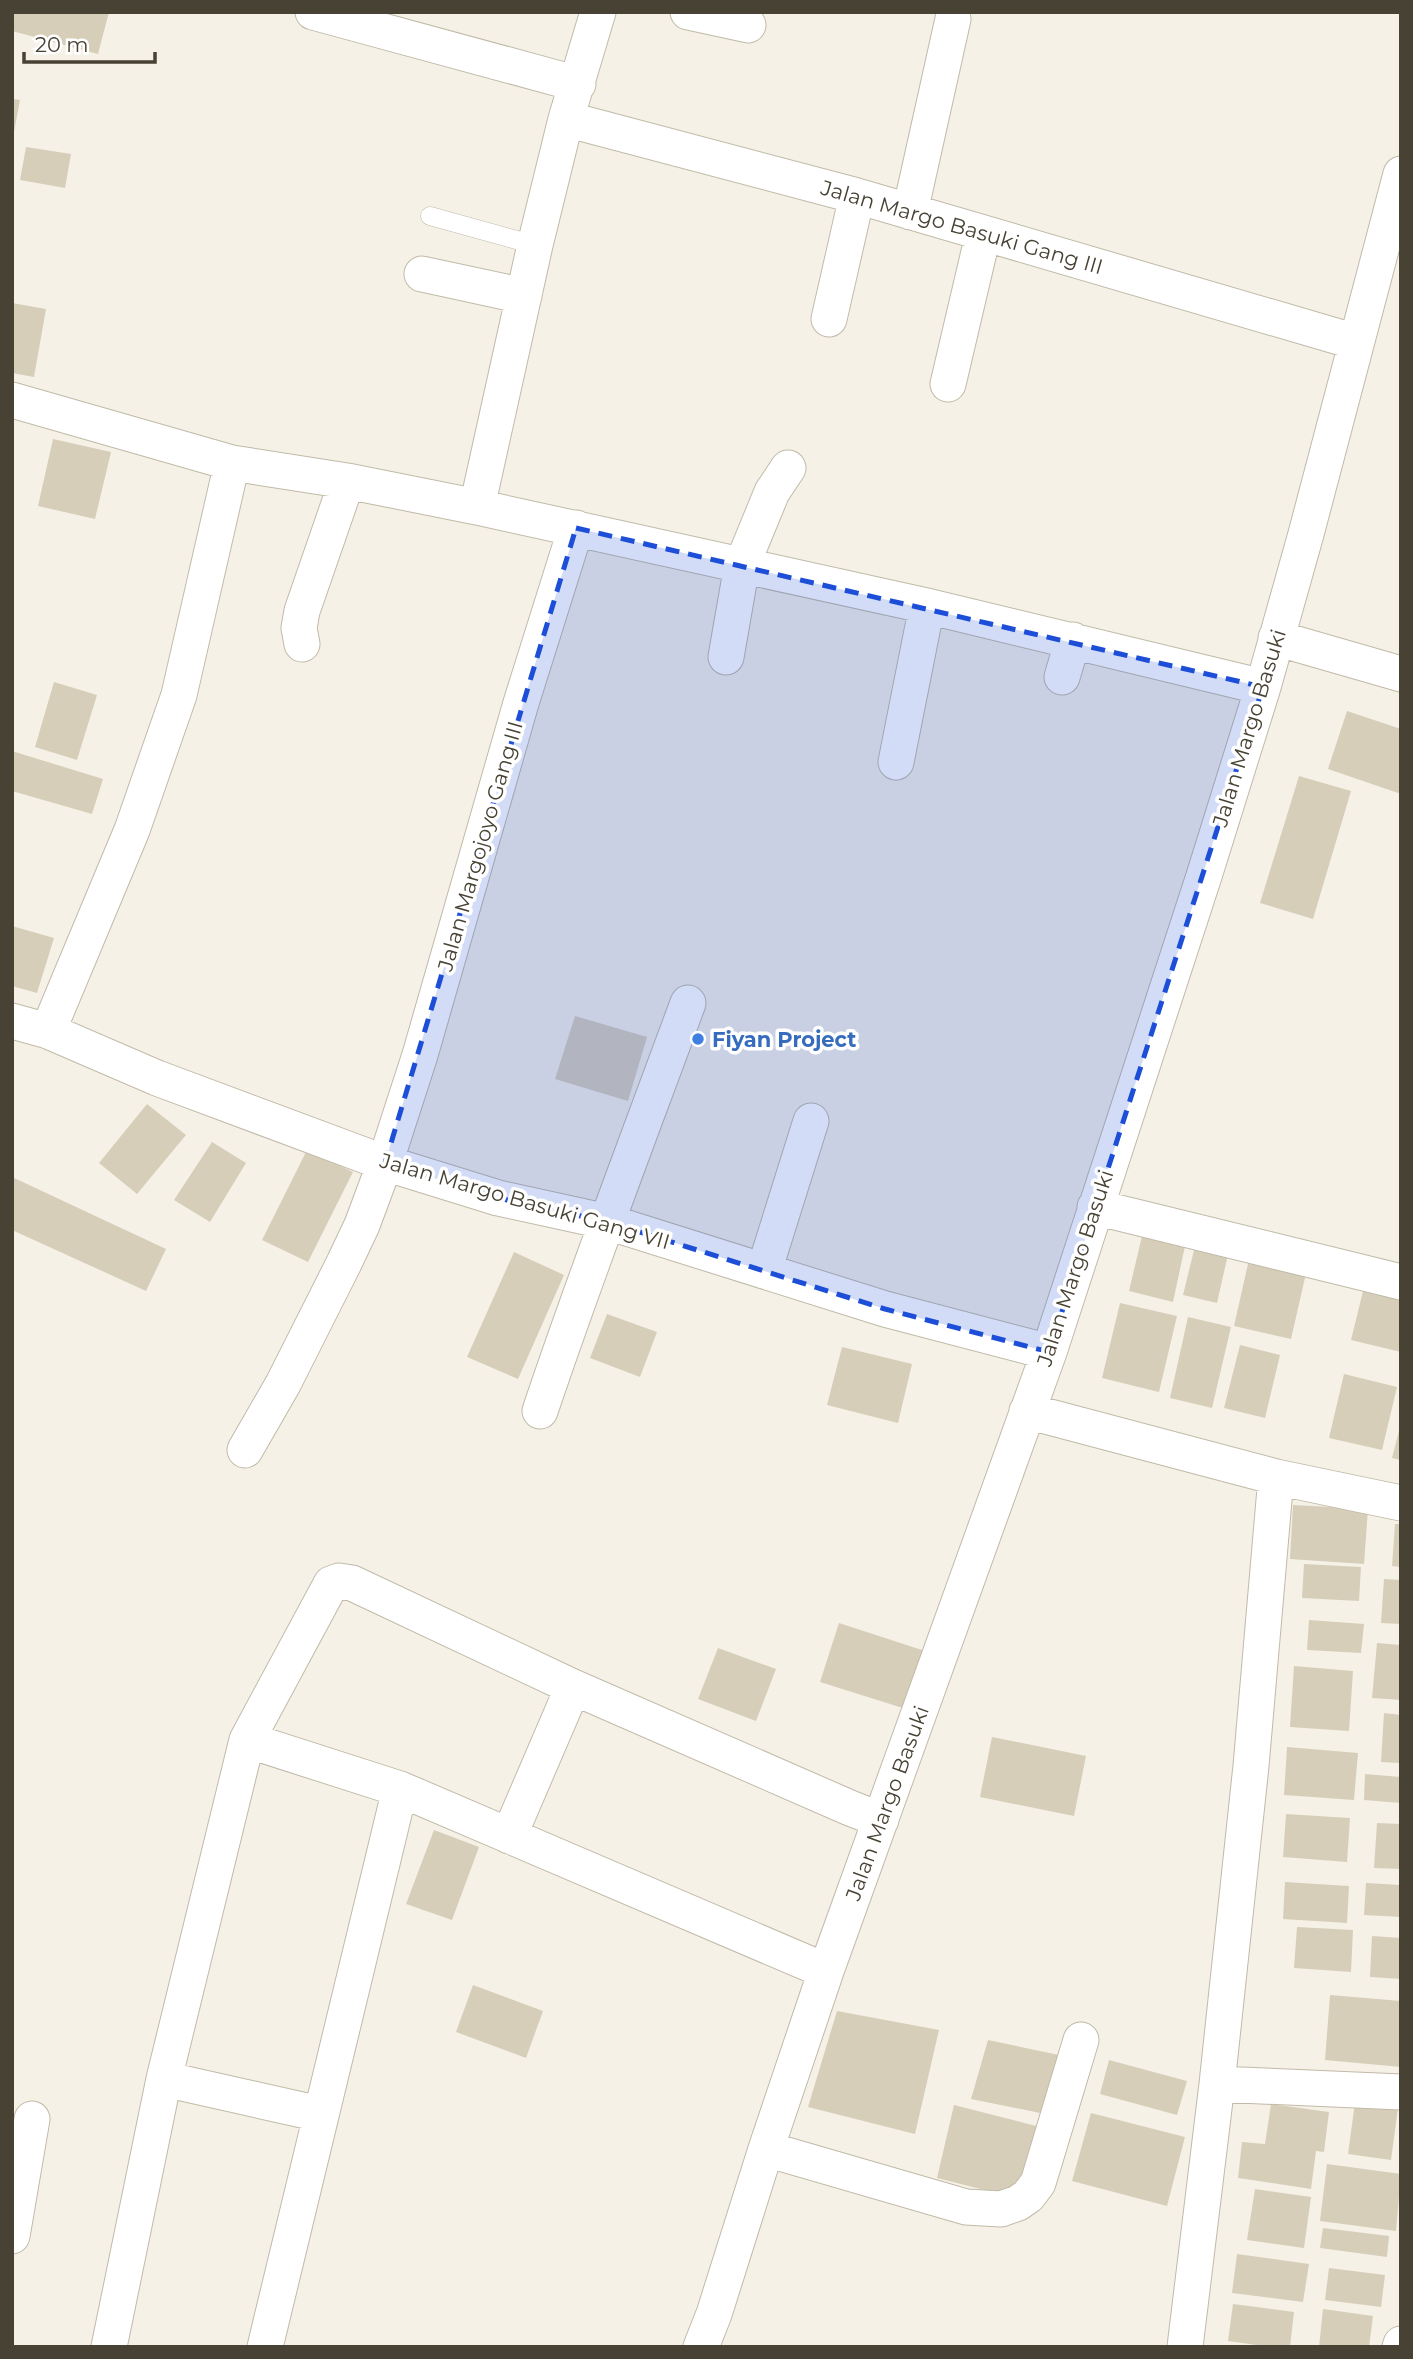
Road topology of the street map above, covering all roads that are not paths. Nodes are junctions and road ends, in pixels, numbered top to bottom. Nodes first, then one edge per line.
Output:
1 (313, 12) edge
2 (598, 12) edge
3 (688, 12) edge
4 (953, 19) dead end
5 (748, 25) dead end
6 (578, 84) junction
7 (566, 119) junction
8 (1399, 188) edge
9 (857, 197) junction
10 (910, 212) junction
11 (430, 216) dead end
12 (983, 235) junction
13 (535, 245) junction
14 (422, 274) dead end
15 (524, 296) junction
16 (829, 319) dead end
17 (1356, 342) junction
18 (948, 384) dead end
19 (12, 400) edge
20 (232, 463) junction
21 (788, 468) dead end
22 (347, 481) junction
23 (477, 507) junction
24 (576, 528) junction
25 (742, 565) junction
26 (927, 606) junction
27 (1276, 638) junction
28 (1073, 640) junction
29 (302, 644) dead end
30 (726, 657) dead end
31 (1401, 674) edge
32 (1062, 677) dead end
33 (1263, 687) junction
34 (896, 762) dead end
35 (688, 1003) dead end
36 (12, 1021) edge
37 (48, 1031) junction
38 (811, 1121) dead end
39 (385, 1163) junction
40 (1095, 1207) junction
41 (608, 1222) junction
42 (764, 1271) junction
43 (1401, 1282) edge
44 (1049, 1352) junction
45 (540, 1410) dead end
46 (1027, 1411) junction
47 (245, 1450) dead end
48 (1276, 1477) junction
49 (1401, 1503) edge
50 (573, 1687) junction
51 (247, 1740) junction
52 (400, 1789) junction
53 (881, 1820) junction
54 (509, 1836) junction
55 (827, 1971) junction
56 (1081, 2040) dead end
57 (164, 2079) junction
58 (1217, 2084) junction
59 (1401, 2092) edge
60 (320, 2114) junction
61 (32, 2119) dead end
62 (766, 2149) junction
63 (12, 2236) edge
64 (109, 2347) edge
65 (265, 2347) edge
66 (701, 2347) edge
67 (1185, 2347) edge

1 - 6 street
2 - 6 street
3 - 5 street
4 - 10 street
6 - 7 street
7 - 9 street, Jalan Margo Basuki Gang III
7 - 13 street
8 - 17 street, Jalan Margo Basuki
9 - 10 street, Jalan Margo Basuki Gang III
9 - 16 street
10 - 12 street, Jalan Margo Basuki Gang III
11 - 13 lane
12 - 17 street, Jalan Margo Basuki Gang III
12 - 18 street
13 - 15 street
14 - 15 street
15 - 23 street
17 - 27 street, Jalan Margo Basuki
19 - 20 street
20 - 22 street
20 - 37 street
21 - 25 street
22 - 23 street
22 - 29 street
23 - 24 street
24 - 25 street
24 - 39 street, Jalan Margojoyo Gang III
25 - 26 street
25 - 30 street
26 - 28 street
26 - 34 street
27 - 31 street
27 - 33 street, Jalan Margo Basuki
28 - 32 street
28 - 33 street
33 - 40 street, Jalan Margo Basuki
35 - 41 street
36 - 37 street, Jalan Margo Basuki Gang VII
37 - 39 street, Jalan Margo Basuki Gang VII
38 - 42 street
39 - 41 street, Jalan Margo Basuki Gang VII
39 - 47 street, Jalan Margojoyo Gang III
40 - 43 street
40 - 44 street, Jalan Margo Basuki
41 - 42 street, Jalan Margo Basuki Gang VII
41 - 45 street
42 - 44 street, Jalan Margo Basuki Gang VII
44 - 46 street, Jalan Margo Basuki
46 - 48 street
46 - 53 street, Jalan Margo Basuki
48 - 49 street
48 - 58 street
50 - 51 street
50 - 53 street
50 - 54 street
51 - 52 street
51 - 57 street
52 - 54 street
52 - 60 street
53 - 55 street, Jalan Margo Basuki
54 - 55 street
55 - 62 street, Jalan Margo Basuki
56 - 62 street
57 - 60 street
57 - 64 street
58 - 59 street
58 - 67 street
60 - 65 street
61 - 63 street
62 - 66 street, Jalan Margo Basuki

